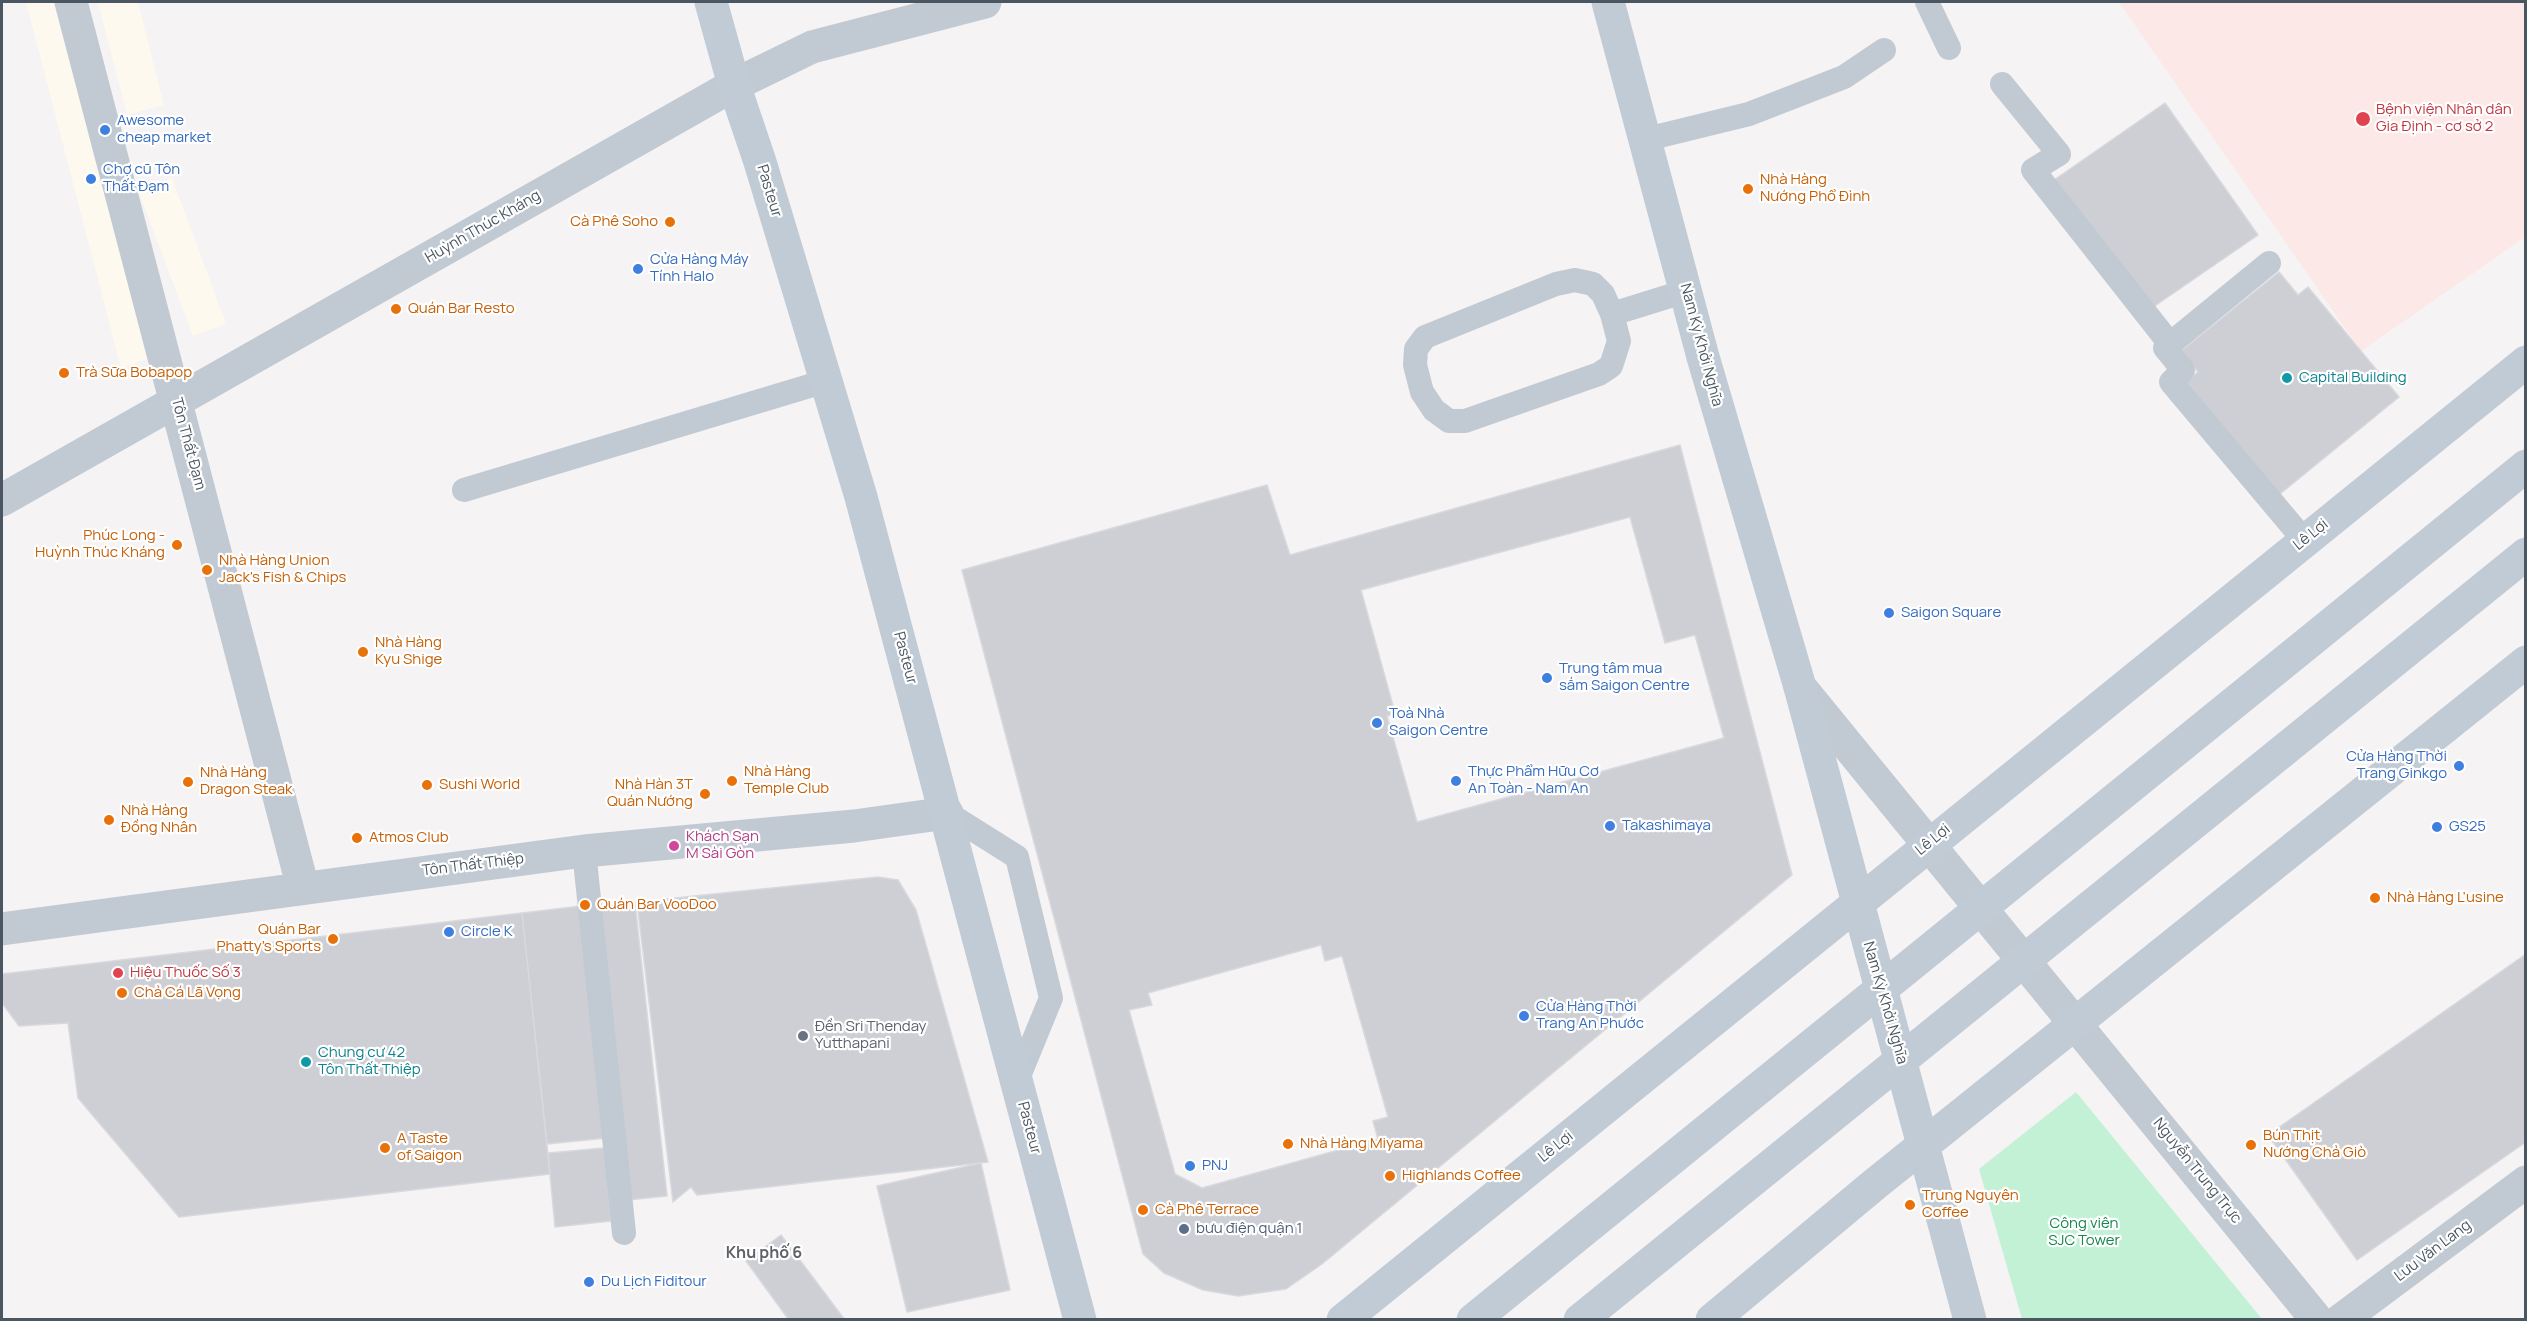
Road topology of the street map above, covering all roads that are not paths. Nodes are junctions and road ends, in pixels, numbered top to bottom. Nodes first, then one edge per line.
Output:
1 (71, 2) edge
2 (711, 2) edge
3 (985, 2) edge
4 (1608, 2) edge
5 (1927, 2) edge
6 (1949, 48) dead end
7 (1884, 50) dead end
8 (2001, 84) dead end
9 (734, 85) junction
10 (1647, 139) junction
11 (2269, 263) dead end
12 (1686, 291) junction
13 (1612, 314) junction
14 (2170, 344) junction
15 (2526, 362) edge
16 (826, 381) junction
17 (177, 401) junction
18 (2526, 466) edge
19 (464, 490) dead end
20 (2, 500) edge
21 (2304, 540) junction
22 (2526, 554) edge
23 (2526, 662) edge
24 (1800, 687) junction
25 (946, 813) junction
26 (1928, 845) junction
27 (584, 851) junction
28 (303, 888) junction
29 (1856, 902) junction
30 (1980, 908) junction
31 (2, 929) edge
32 (2024, 958) junction
33 (1881, 989) junction
34 (2076, 1023) junction
35 (1901, 1059) junction
36 (1017, 1081) junction
37 (1924, 1145) junction
38 (2526, 1182) edge
39 (624, 1233) dead end
40 (1080, 1320) edge
41 (1343, 1320) edge
42 (1473, 1320) edge
43 (1580, 1320) edge
44 (1712, 1320) edge
45 (1970, 1320) edge
46 (2317, 1320) edge
47 (2341, 1320) edge

1 - 17 street, Tôn Thất Ðạm
2 - 9 street, Pasteur
3 - 9 street, Huỳnh Thúc Kháng
4 - 10 street, Nam Kỳ Khởi Nghĩa
5 - 6 lane
7 - 10 lane
8 - 14 lane
9 - 16 street, Pasteur
9 - 17 street, Huỳnh Thúc Kháng
10 - 12 street, Nam Kỳ Khởi Nghĩa
11 - 14 lane
12 - 13 lane
12 - 24 street, Nam Kỳ Khởi Nghĩa
13 - 13 lane
14 - 21 lane
15 - 21 street, Lê Lợi
16 - 19 lane
16 - 25 street, Pasteur
17 - 20 street, Huỳnh Thúc Kháng
17 - 28 street, Tôn Thất Ðạm
18 - 30 street
21 - 26 street, Lê Lợi
22 - 32 street
23 - 34 street
24 - 26 street, Nam Kỳ Khởi Nghĩa
24 - 29 street, Nam Kỳ Khởi Nghĩa
25 - 27 street, Tôn Thất Thiệp
25 - 36 street, Pasteur
25 - 36 lane
26 - 29 street, Lê Lợi
26 - 30 street, Nam Kỳ Khởi Nghĩa
27 - 28 street, Tôn Thất Thiệp
27 - 39 lane
28 - 31 street, Tôn Thất Thiệp
29 - 33 street, Nam Kỳ Khởi Nghĩa
29 - 41 street, Lê Lợi
30 - 32 street, Nam Kỳ Khởi Nghĩa
30 - 33 street
32 - 34 street, Nguyễn Trung Trực
32 - 35 street
33 - 35 street, Nam Kỳ Khởi Nghĩa
33 - 42 street
34 - 37 street
34 - 46 street, Nguyễn Trung Trực
35 - 37 street, Nam Kỳ Khởi Nghĩa
35 - 43 street
36 - 40 street, Pasteur
37 - 44 street
37 - 45 street, Nam Kỳ Khởi Nghĩa
38 - 47 street, Lưu Văn Lang

